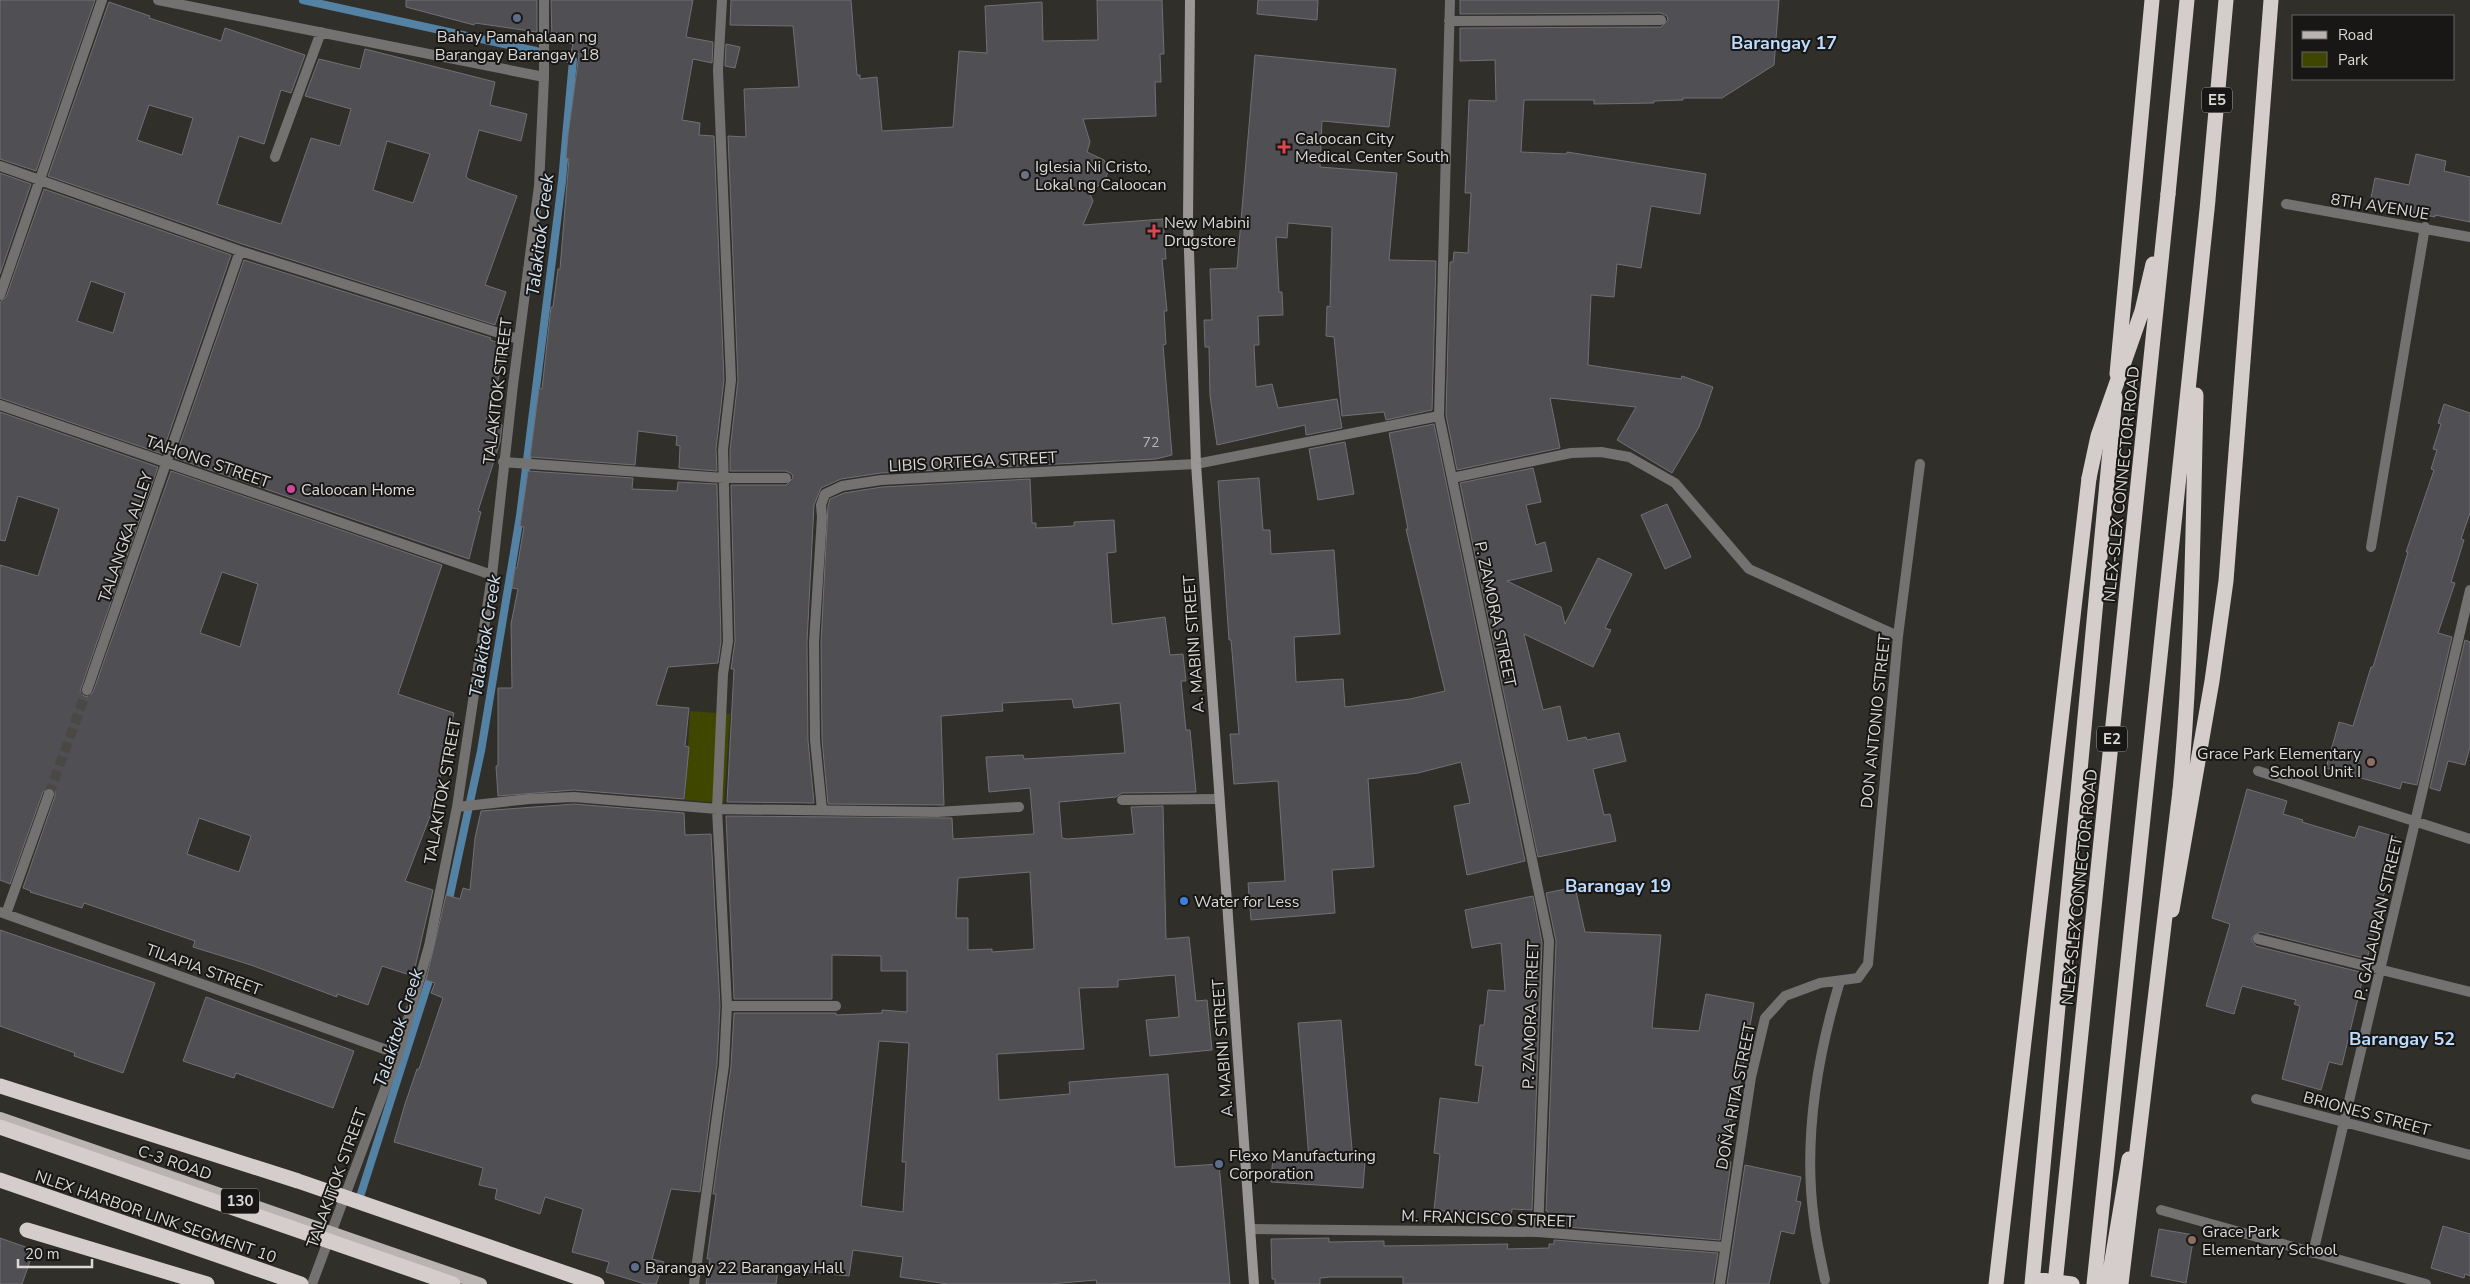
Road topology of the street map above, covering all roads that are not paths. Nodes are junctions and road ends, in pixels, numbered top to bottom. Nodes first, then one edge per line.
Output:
1 (102, 0) edge
2 (158, 0) edge
3 (544, 0) edge
4 (722, 0) edge
5 (1190, 0) edge
6 (1450, 0) edge
7 (2152, 0) edge
8 (2187, 0) edge
9 (2226, 0) edge
10 (2271, 0) edge
11 (194, 4) edge
12 (1661, 20) dead end
13 (1449, 21) junction
14 (321, 32) junction
15 (544, 76) junction
16 (275, 157) dead end
17 (0, 166) edge
18 (40, 181) junction
19 (2168, 194) junction
20 (2208, 200) junction
21 (2286, 204) dead end
22 (2425, 227) junction
23 (2470, 237) edge
24 (240, 252) junction
25 (0, 295) edge
26 (518, 339) junction
27 (0, 405) edge
28 (1439, 416) junction
29 (166, 462) junction
30 (503, 462) junction
31 (1196, 464) junction
32 (1920, 464) dead end
33 (724, 478) junction
34 (786, 478) dead end
35 (1452, 478) junction
36 (2371, 547) dead end
37 (492, 575) junction
38 (2470, 590) edge
39 (1898, 636) junction
40 (87, 690) tunnel mouth
41 (2258, 771) dead end
42 (49, 794) tunnel mouth
43 (1219, 799) junction
44 (1122, 800) dead end
45 (457, 807) junction
46 (1020, 807) dead end
47 (717, 809) junction
48 (822, 810) junction
49 (2416, 822) junction
50 (2470, 839) edge
51 (3, 913) edge
52 (2258, 938) dead end
53 (2381, 970) junction
54 (1858, 978) joint
55 (1840, 981) junction
56 (2470, 992) edge
57 (727, 1006) junction
58 (836, 1006) dead end
59 (398, 1054) junction
60 (0, 1086) edge
61 (2256, 1099) dead end
62 (0, 1118) edge
63 (2345, 1122) junction
64 (0, 1127) edge
65 (2470, 1155) edge
66 (0, 1181) edge
67 (2161, 1210) dead end
68 (1250, 1229) junction
69 (27, 1230) dead end
70 (1538, 1232) junction
71 (331, 1233) junction
72 (1724, 1247) junction
73 (2314, 1253) junction
74 (1825, 1280) dead end
75 (2033, 1282) edge
76 (207, 1284) edge
77 (289, 1284) edge
78 (301, 1284) edge
79 (312, 1284) edge
80 (453, 1284) edge
81 (481, 1284) edge
82 (597, 1284) edge
83 (694, 1284) edge
84 (1254, 1284) edge
85 (1720, 1284) edge
86 (1996, 1284) edge
87 (2055, 1284) edge
88 (2072, 1284) edge
89 (2094, 1284) edge
90 (2108, 1284) edge
91 (2121, 1284) edge
92 (2426, 1284) edge

1 - 18 street
2 - 11 street
3 - 15 street, TALAKITOK STREET
4 - 33 street
5 - 31 main road, A. MABINI STREET
6 - 13 street, P. ZAMORA STREET
7 - 75 highway
8 - 19 highway, E5
9 - 20 highway, E5
10 - 90 highway
11 - 14 street
12 - 13 street
13 - 28 street, P. ZAMORA STREET
14 - 15 street
14 - 16 street
15 - 26 street, TALAKITOK STREET
17 - 18 street
18 - 24 street
18 - 25 street
19 - 86 highway, bridge
19 - 87 highway, NLEX-SLEX CONNECTOR ROAD / E2, bridge
20 - 89 highway, E2
20 - 91 highway, bridge
21 - 22 street, 8TH AVENUE
22 - 23 street, 8TH AVENUE
22 - 36 street
24 - 26 street
24 - 29 street, TALANGKA ALLEY
26 - 30 street, TALAKITOK STREET
27 - 29 street, TAHONG STREET
28 - 31 street, LIBIS ORTEGA STREET
28 - 35 street, P. ZAMORA STREET
29 - 37 street, TAHONG STREET
29 - 40 street, TALANGKA ALLEY
30 - 33 street
30 - 37 street, TALAKITOK STREET
31 - 43 main road, A. MABINI STREET
31 - 48 street, LIBIS ORTEGA STREET
32 - 39 street, DON ANTONIO STREET
33 - 34 street
33 - 47 street
35 - 39 street
35 - 70 street, P. ZAMORA STREET
37 - 45 street, TALAKITOK STREET
38 - 49 street, P. GALAURAN STREET
39 - 54 street, DON ANTONIO STREET
41 - 49 street
42 - 51 street
43 - 44 street
43 - 68 main road, A. MABINI STREET
45 - 47 street
45 - 59 street, TALAKITOK STREET
46 - 48 street
47 - 48 street
47 - 57 street
49 - 50 street
49 - 53 street, P. GALAURAN STREET
51 - 59 street, TILAPIA STREET
52 - 53 street
53 - 56 street
53 - 63 street, P. GALAURAN STREET
54 - 55 street, DOÑA RITA STREET
55 - 72 street, DOÑA RITA STREET
55 - 74 street
57 - 58 street
57 - 83 street
59 - 71 street, TALAKITOK STREET
60 - 82 highway, bridge
61 - 63 street, BRIONES STREET
62 - 71 main road, C-3 ROAD / 130
63 - 65 street, BRIONES STREET
63 - 73 street, P. GALAURAN STREET
64 - 80 highway, NLEX HARBOR LINK SEGMENT 10, bridge
66 - 77 main road
66 - 78 highway, NLEX HARBOR LINK SEGMENT 10
67 - 73 street
68 - 70 street, M. FRANCISCO STREET
68 - 84 main road, A. MABINI STREET
69 - 76 highway
70 - 72 street, M. FRANCISCO STREET
71 - 79 street, TALAKITOK STREET
71 - 81 main road, C-3 ROAD / 130
72 - 85 street, DOÑA RITA STREET
73 - 92 street
75 - 88 highway

